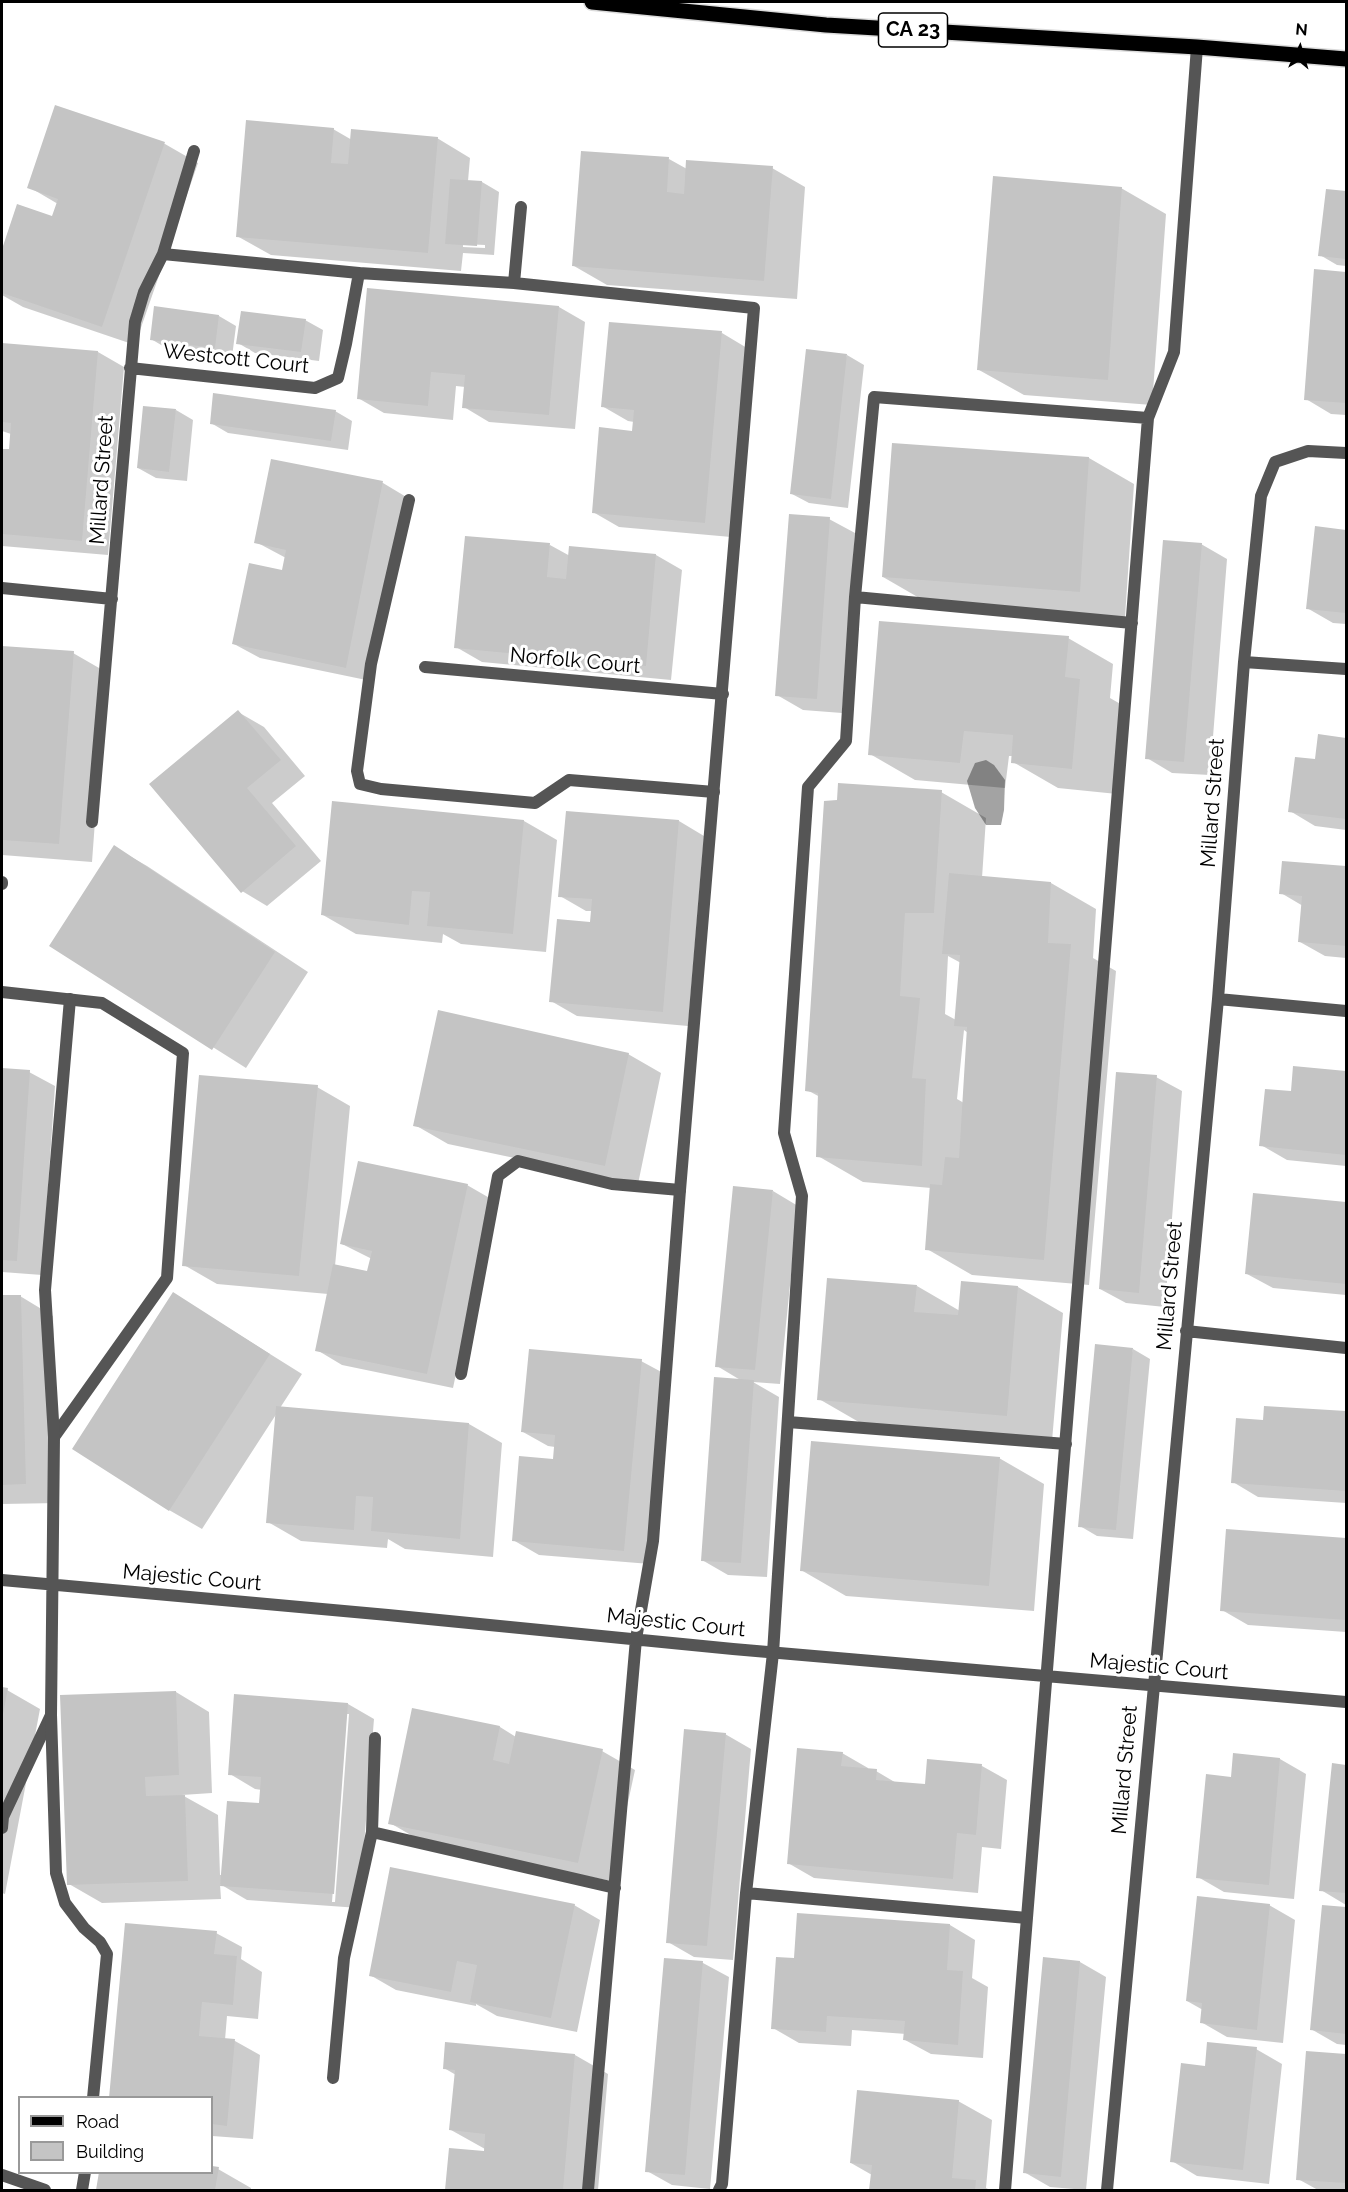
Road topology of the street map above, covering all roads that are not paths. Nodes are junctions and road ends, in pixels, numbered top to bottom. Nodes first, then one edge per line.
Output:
1 (592, 2) edge
2 (1197, 47) junction
3 (1347, 59) edge
4 (194, 151) dead end
5 (521, 207) dead end
6 (163, 254) junction
7 (359, 273) junction
8 (514, 283) junction
9 (130, 368) junction
10 (1148, 418) junction
11 (1347, 453) edge
12 (409, 500) dead end
13 (2, 588) edge
14 (855, 597) junction
15 (112, 599) junction
16 (1132, 623) junction
17 (1244, 662) junction
18 (424, 667) dead end
19 (1347, 669) edge
20 (723, 694) junction
21 (714, 792) junction
22 (92, 822) dead end
23 (2, 992) edge
24 (70, 999) junction
25 (1218, 999) junction
26 (1347, 1011) edge
27 (680, 1190) junction
28 (1186, 1331) junction
29 (1347, 1348) edge
30 (461, 1374) dead end
31 (788, 1422) junction
32 (54, 1437) junction
33 (1066, 1444) junction
34 (2, 1580) edge
35 (51, 1585) junction
36 (636, 1639) junction
37 (773, 1653) junction
38 (1047, 1677) junction
39 (1153, 1685) junction
40 (1347, 1702) edge
41 (51, 1715) junction
42 (375, 1737) dead end
43 (2, 1828) edge
44 (372, 1832) junction
45 (615, 1888) junction
46 (746, 1893) junction
47 (1027, 1918) junction
48 (333, 2078) dead end
49 (93, 2096) edge
50 (85, 2174) edge
51 (2, 2175) edge
52 (45, 2190) edge
53 (82, 2190) edge
54 (588, 2190) edge
55 (719, 2190) edge
56 (1005, 2190) edge
57 (1107, 2190) edge

1 - 2 main road, CA 23
2 - 3 main road, CA 23
2 - 10 street
4 - 6 street, Millard Street
5 - 8 street
6 - 7 street
6 - 9 street, Millard Street
7 - 8 street
7 - 9 street, Westcott Court
8 - 20 street
9 - 15 street, Millard Street
10 - 14 street
10 - 16 street
11 - 17 street, Millard Street
12 - 21 street
13 - 15 street
14 - 16 street
14 - 31 street
15 - 22 street, Millard Street
16 - 33 street
17 - 19 street
17 - 25 street, Millard Street
18 - 20 street, Norfolk Court
20 - 21 street
21 - 27 street
23 - 24 street
24 - 32 street
24 - 32 street
25 - 26 street
25 - 28 street, Millard Street
27 - 30 street
27 - 36 street
28 - 29 street
28 - 39 street, Millard Street
31 - 33 street
31 - 37 street
32 - 35 street
33 - 38 street
34 - 35 street, Majestic Court
35 - 36 street, Majestic Court
35 - 41 street
36 - 37 street, Majestic Court
36 - 45 street
37 - 38 street, Majestic Court
37 - 46 street
38 - 39 street, Majestic Court
38 - 47 street
39 - 40 street, Majestic Court
39 - 57 street, Millard Street
41 - 43 street
41 - 49 street
42 - 44 street
44 - 45 street
44 - 48 street
45 - 54 street
46 - 47 street
46 - 55 street
47 - 56 street
50 - 53 street
51 - 52 street

